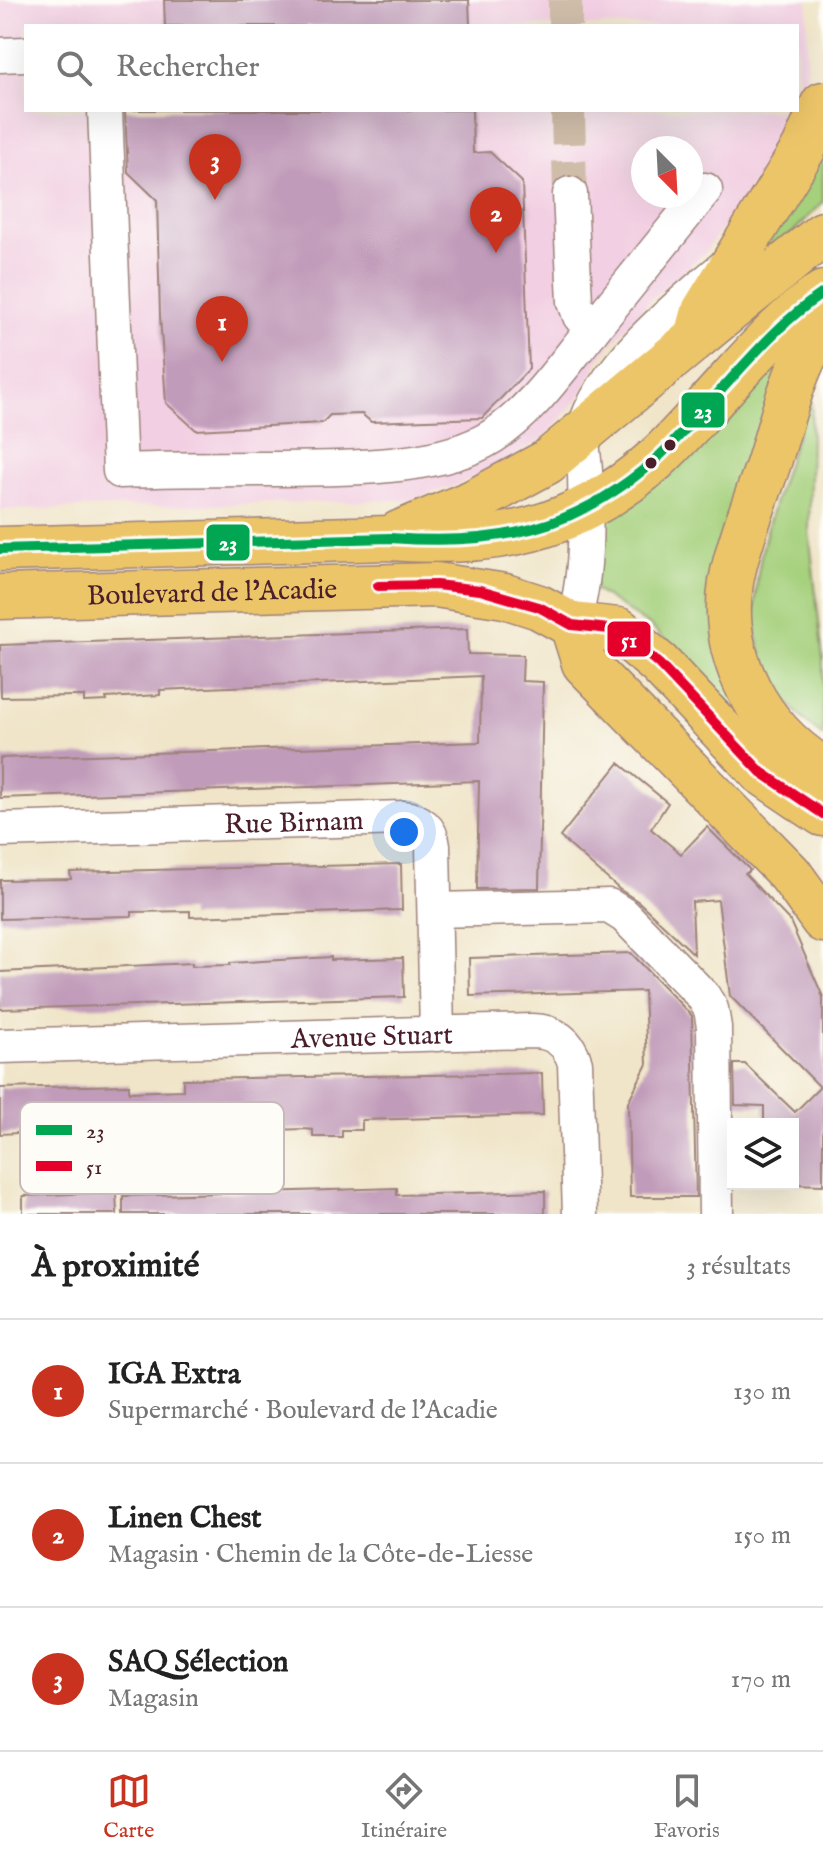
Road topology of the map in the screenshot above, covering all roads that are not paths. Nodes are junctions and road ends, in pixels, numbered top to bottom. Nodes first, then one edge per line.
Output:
1 (24, 54) edge
2 (0, 55) edge
3 (823, 104) edge
4 (105, 112) edge
5 (705, 190) dead end
6 (570, 194) tunnel mouth
7 (817, 238) edge
8 (735, 258) junction
9 (814, 312) edge
10 (592, 330) junction
11 (697, 337) junction
12 (583, 432) junction
13 (584, 508) junction
14 (390, 538) junction
15 (0, 549) edge
16 (0, 597) edge
17 (572, 625) junction
18 (823, 769) edge
19 (823, 814) edge
20 (0, 830) edge
21 (435, 910) junction
22 (823, 920) edge
23 (437, 1034) junction
24 (0, 1046) edge
25 (580, 1214) edge
26 (716, 1214) edge

1 - 2 street
3 - 8 main road
4 - 10 street
5 - 10 street
6 - 10 street
7 - 11 main road
8 - 11 main road
8 - 12 street
9 - 13 main road, Boulevard de l'Acadie
9 - 18 main road
11 - 12 main road
12 - 13 street
12 - 14 main road
13 - 14 main road, Boulevard de l'Acadie
13 - 17 street
14 - 15 main road, Boulevard de l'Acadie
16 - 17 main road, Boulevard de l'Acadie
17 - 19 main road, Boulevard de l'Acadie
17 - 22 main road
20 - 21 street, Rue Birnam
21 - 23 street, Rue Birnam
21 - 26 street
23 - 24 street, Avenue Stuart
23 - 25 street, Avenue Stuart

